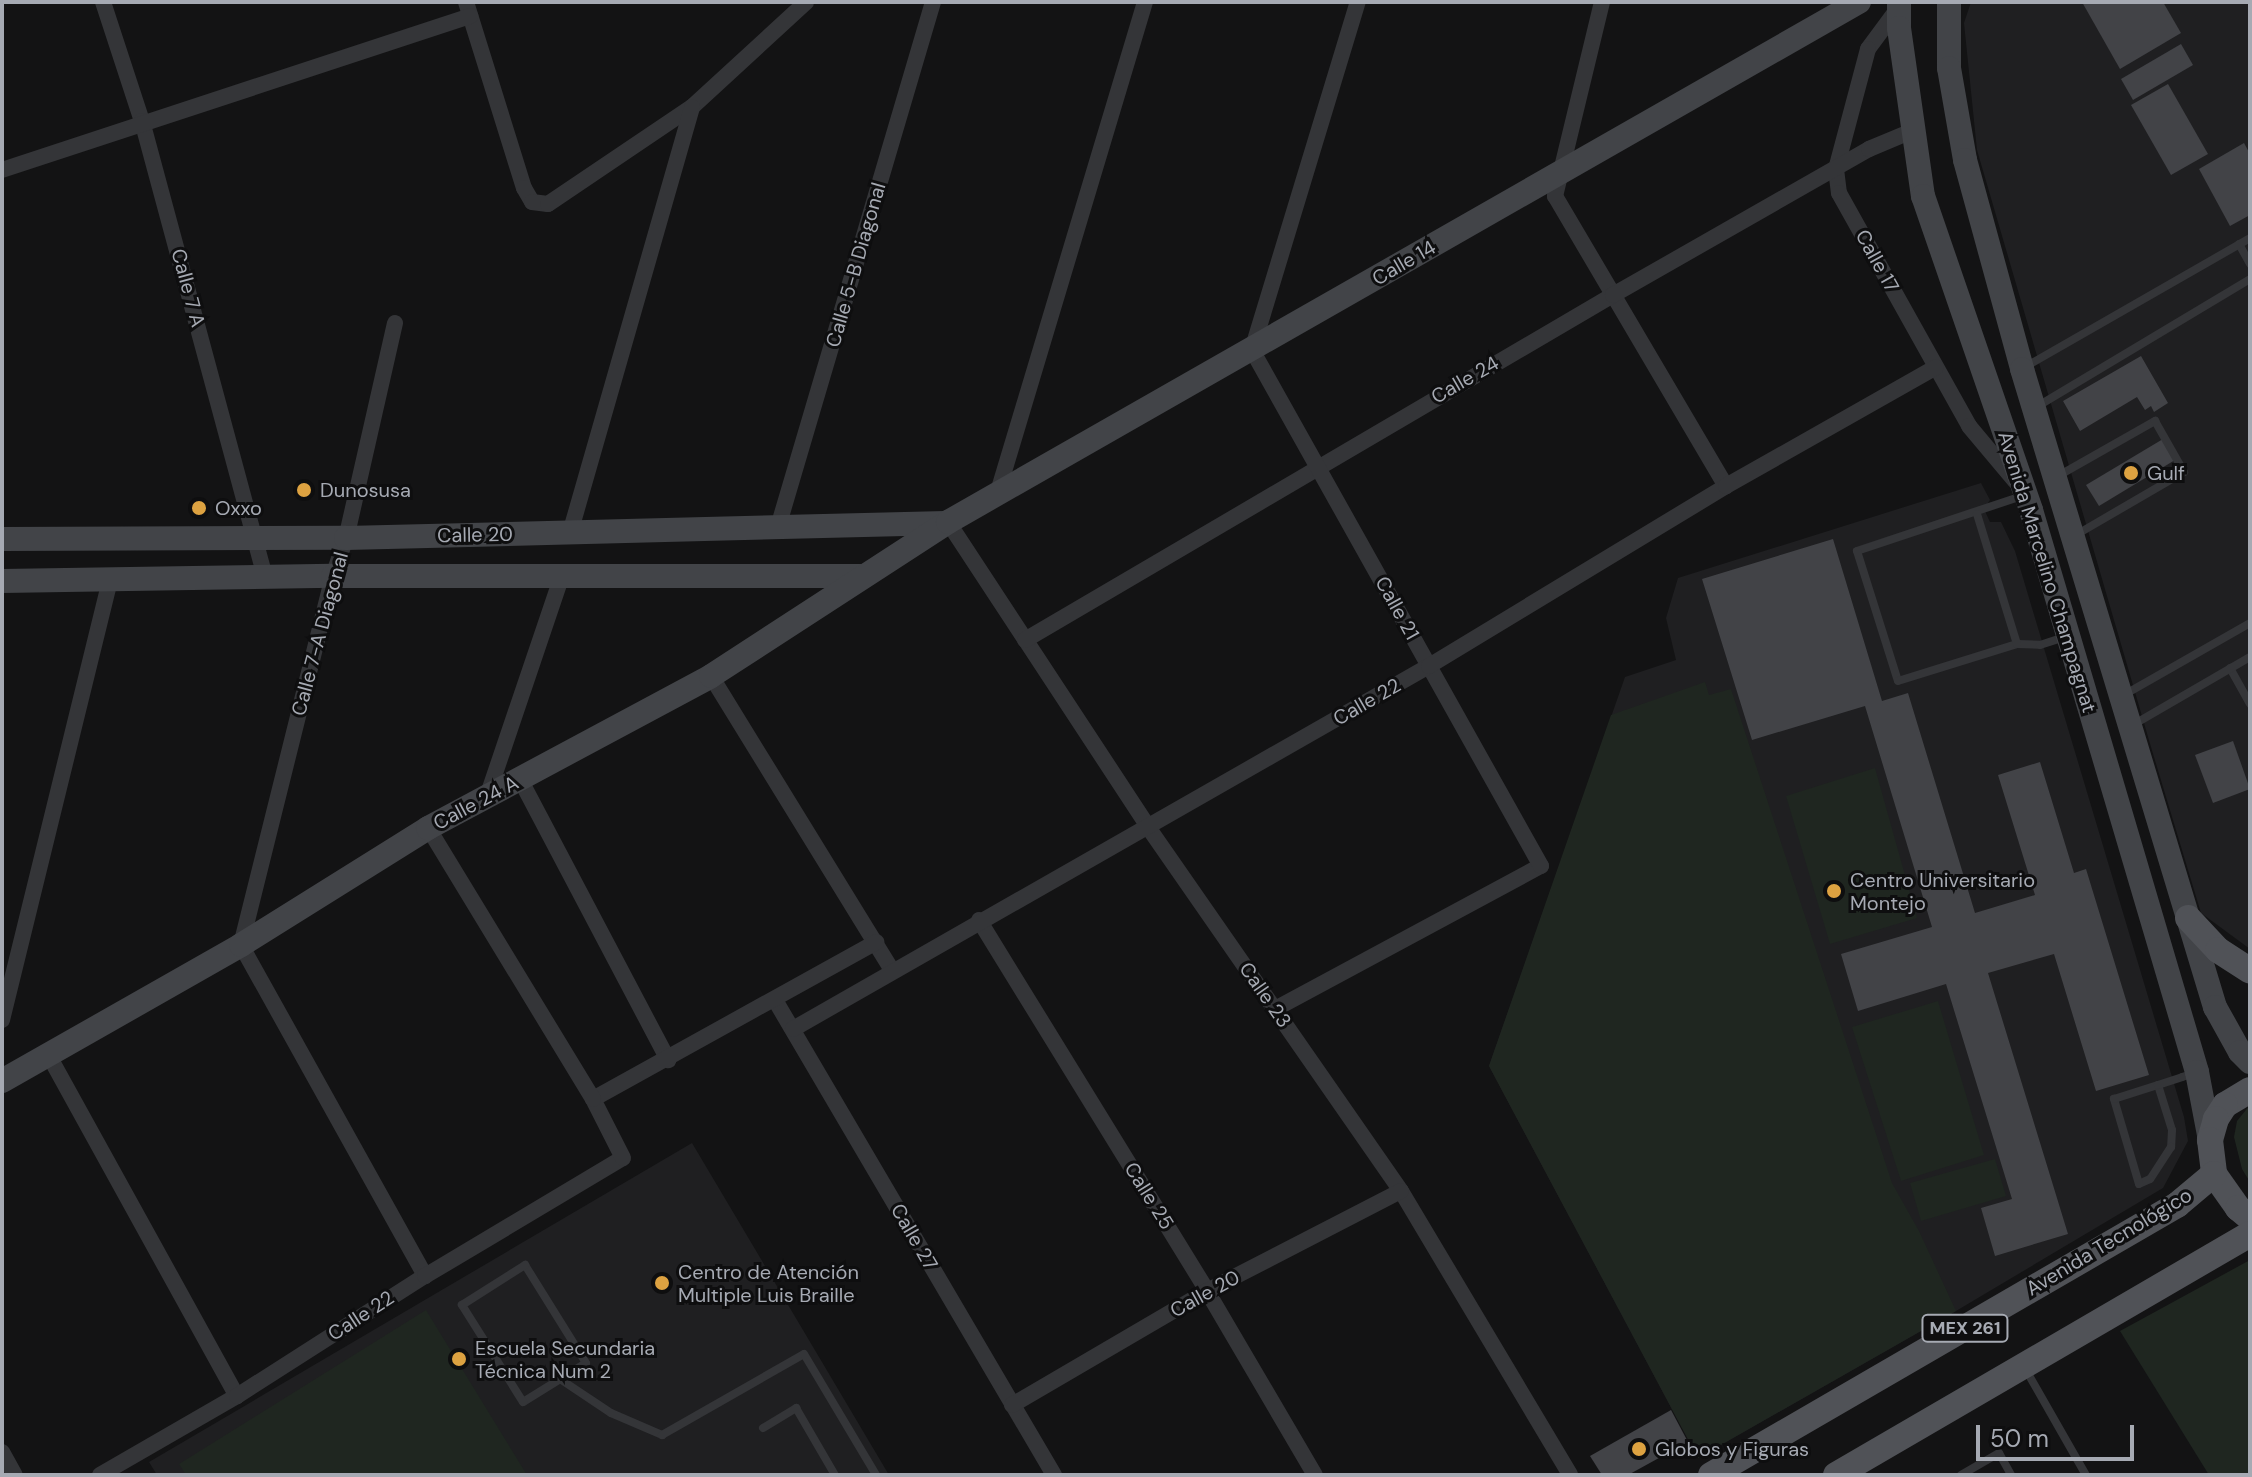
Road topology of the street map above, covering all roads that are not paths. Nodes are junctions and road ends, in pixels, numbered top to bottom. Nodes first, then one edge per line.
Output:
1 (103, 2) edge
2 (806, 2) edge
3 (933, 2) edge
4 (1145, 2) edge
5 (1358, 2) edge
6 (1602, 2) edge
7 (1859, 2) edge
8 (1934, 2) edge
9 (1949, 2) edge
10 (1899, 4) edge
11 (468, 9) edge
12 (1947, 29) junction
13 (692, 107) junction
14 (142, 121) junction
15 (1912, 131) junction
16 (1836, 169) junction
17 (2, 170) edge
18 (1561, 173) junction
19 (2250, 238) edge
20 (2239, 244) junction
21 (2250, 264) edge
22 (2250, 279) edge
23 (1613, 295) junction
24 (395, 323) dead end
25 (1252, 350) junction
26 (1936, 367) junction
27 (2022, 369) junction
28 (1984, 378) junction
29 (2034, 408) junction
30 (1319, 465) junction
31 (2056, 480) junction
32 (1726, 486) junction
33 (2027, 494) junction
34 (997, 497) junction
35 (1980, 513) junction
36 (948, 522) junction
37 (778, 527) junction
38 (570, 533) junction
39 (2073, 536) junction
40 (255, 537) junction
41 (346, 538) junction
42 (2, 539) edge
43 (333, 576) junction
44 (864, 576) junction
45 (265, 577) junction
46 (561, 578) junction
47 (2, 581) edge
48 (110, 581) junction
49 (2250, 623) edge
50 (2070, 636) junction
51 (1025, 640) junction
52 (2017, 644) junction
53 (2250, 657) edge
54 (1429, 666) junction
55 (2230, 668) junction
56 (711, 676) junction
57 (2122, 696) junction
58 (2250, 704) edge
59 (2130, 726) junction
60 (520, 779) junction
61 (487, 797) junction
62 (1148, 827) junction
63 (428, 828) junction
64 (2188, 918) junction
65 (979, 920) junction
66 (876, 942) junction
67 (241, 945) junction
68 (892, 970) junction
69 (2250, 971) edge
70 (775, 1000) junction
71 (1275, 1009) junction
72 (2, 1020) edge
73 (793, 1029) junction
74 (48, 1054) junction
75 (668, 1060) junction
76 (2250, 1062) edge
77 (2197, 1072) junction
78 (2, 1081) edge
79 (2158, 1085) junction
80 (2250, 1090) edge
81 (593, 1099) junction
82 (2210, 1140) junction
83 (2214, 1174) junction
84 (1401, 1191) junction
85 (2250, 1218) edge
86 (2250, 1234) edge
87 (425, 1276) junction
88 (1207, 1291) junction
89 (2024, 1366) junction
90 (560, 1379) junction
91 (237, 1396) junction
92 (1012, 1405) junction
93 (763, 1428) dead end
94 (2, 1452) edge
95 (15, 1475) edge
96 (100, 1475) edge
97 (835, 1475) edge
98 (876, 1475) edge
99 (1054, 1475) edge
100 (1315, 1475) edge
101 (1570, 1475) edge
102 (1711, 1475) edge
103 (1836, 1475) edge
104 (1961, 1475) edge
105 (2011, 1475) edge
106 (2086, 1475) edge

1 - 14 street, Calle 7 A
2 - 13 street
3 - 37 street, Calle 5-B Diagonal
4 - 34 street
5 - 25 street
6 - 18 street
7 - 18 street, Calle 14
8 - 12 street
9 - 12 street, Avenida Marcelino Champagnat
10 - 15 street, Avenida Marcelino Champagnat
10 - 16 street
11 - 13 street
11 - 14 street
12 - 27 street, Avenida Marcelino Champagnat
13 - 38 street
14 - 17 street
14 - 40 street, Calle 7 A
15 - 16 street, Calle 24
15 - 28 street, Avenida Marcelino Champagnat
16 - 23 street, Calle 24
16 - 26 street, Calle 17
18 - 23 street
18 - 25 street, Calle 14
19 - 20 lane
20 - 21 lane
20 - 27 lane
22 - 29 lane
23 - 30 street, Calle 24
23 - 32 street
24 - 41 street, Calle 7-A Diagonal
25 - 30 street, Calle 21
25 - 34 street, Calle 14
26 - 32 street, Calle 22
26 - 33 street, Calle 17
27 - 28 street
27 - 29 street, Avenida Marcelino Champagnat
28 - 33 street, Avenida Marcelino Champagnat
29 - 31 street, Avenida Marcelino Champagnat
30 - 51 street, Calle 24
30 - 54 street, Calle 21
31 - 33 street
31 - 39 street, Avenida Marcelino Champagnat
31 - 39 lane
32 - 54 street, Calle 22
33 - 35 lane
33 - 50 street, Avenida Marcelino Champagnat
34 - 36 street, Calle 14
35 - 52 lane
35 - 52 lane
36 - 37 street, Calle 20
36 - 44 street, Calle 24 A
36 - 51 street, Calle 23
37 - 38 street, Calle 20
38 - 41 street, Calle 20
39 - 57 street, Avenida Marcelino Champagnat
40 - 41 street, Calle 20
40 - 42 street, Calle 20
40 - 45 street, Calle 7 A
41 - 43 street, Calle 7-A Diagonal
43 - 45 street, Calle 20
43 - 46 street, Calle 20
43 - 67 street, Calle 7-A Diagonal
44 - 46 street, Calle 20
44 - 56 street, Calle 24 A
45 - 48 street, Calle 20
46 - 61 street
47 - 48 street, Calle 20
48 - 72 street
49 - 57 lane
50 - 52 lane
50 - 77 street, Avenida Marcelino Champagnat
51 - 62 street, Calle 23
53 - 55 lane
54 - 62 street, Calle 22
54 - 71 street, Calle 21
55 - 58 lane
55 - 59 lane
56 - 60 street, Calle 24 A
56 - 66 street
57 - 59 street, Avenida Marcelino Champagnat
59 - 64 street, Avenida Marcelino Champagnat
60 - 61 street, Calle 24 A
60 - 75 street
61 - 63 street, Calle 24 A
62 - 65 street, Calle 22
62 - 71 street, Calle 23
63 - 67 street, Calle 24 A
63 - 81 street
64 - 69 main road
64 - 76 street, Avenida Marcelino Champagnat
65 - 68 street, Calle 22
65 - 88 street, Calle 25
66 - 68 street
66 - 70 street
67 - 74 street, Calle 24 A
67 - 87 street
68 - 73 street, Calle 22
70 - 73 street, Calle 27
70 - 75 street
71 - 84 street, Calle 23
73 - 92 street, Calle 27
74 - 78 street, Calle 24 A
74 - 91 street
75 - 81 street
77 - 79 lane
77 - 82 street, Avenida Marcelino Champagnat
79 - 79 lane
80 - 82 main road
81 - 87 street, Calle 22
82 - 83 main road
83 - 85 main road
83 - 102 main road, Avenida Tecnológico / MEX 261
84 - 88 street, Calle 20
84 - 101 street, Calle 23
86 - 89 main road, MEX 261
87 - 91 street, Calle 22
88 - 92 street, Calle 20
88 - 100 street, Calle 25
89 - 103 main road, MEX 261
89 - 106 lane
90 - 90 lane
90 - 98 lane
91 - 96 street, Calle 22
92 - 99 street, Calle 27
93 - 97 lane
94 - 95 street
104 - 105 lane

